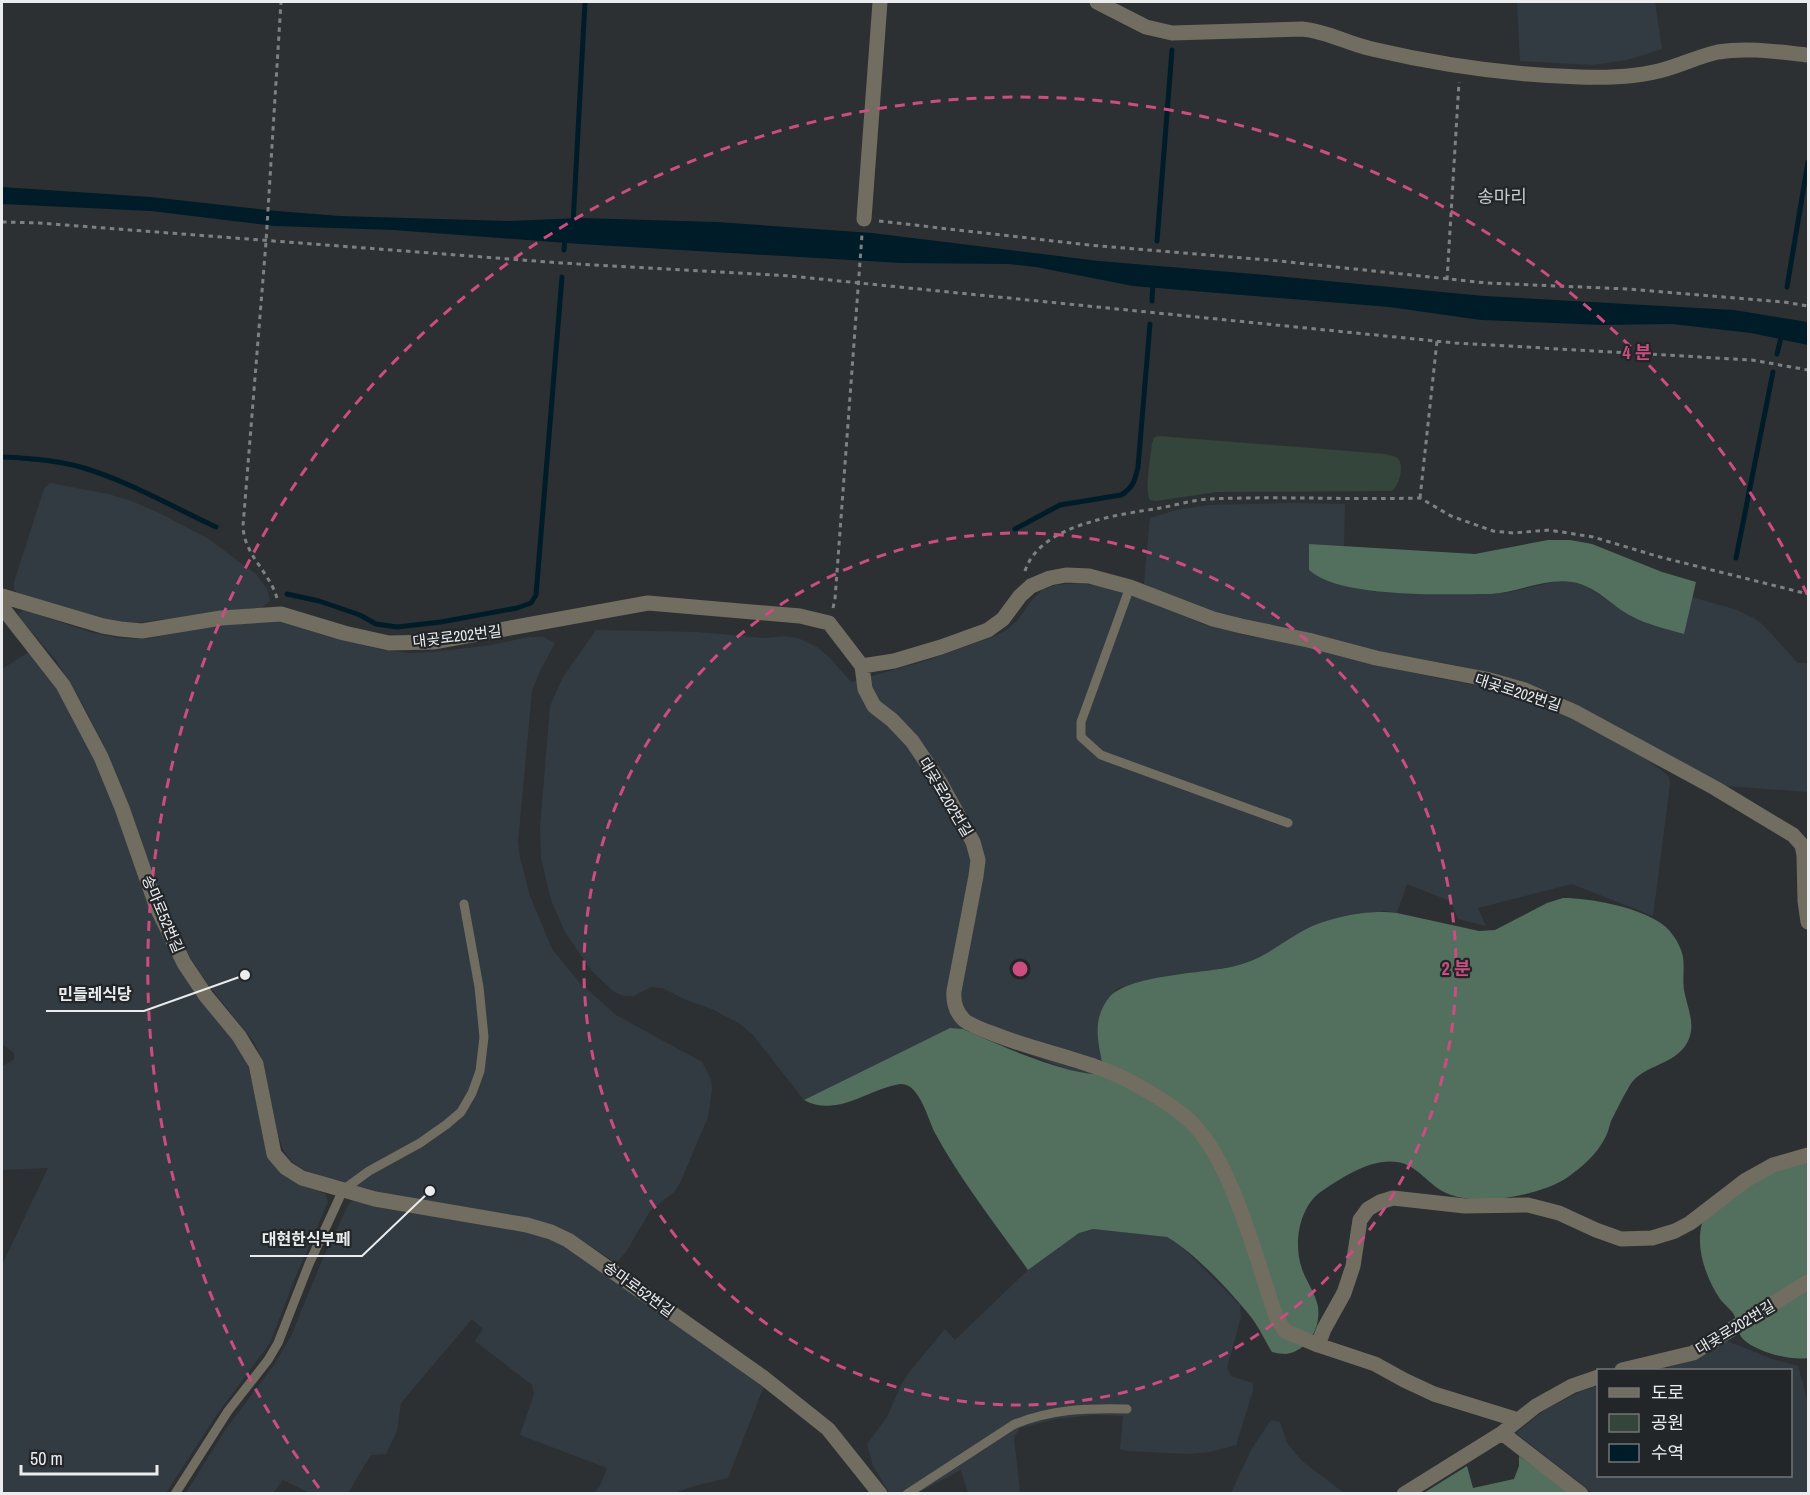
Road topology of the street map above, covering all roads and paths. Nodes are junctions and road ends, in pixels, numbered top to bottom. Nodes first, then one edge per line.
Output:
1 (281, 2) edge
2 (880, 2) edge
3 (1097, 2) edge
4 (1809, 55) edge
5 (1460, 65) junction
6 (864, 219) junction
7 (2, 222) edge
8 (266, 242) junction
9 (1447, 280) junction
10 (857, 283) junction
11 (1809, 306) edge
12 (1437, 341) junction
13 (1809, 370) edge
14 (1420, 498) junction
15 (1130, 587) junction
16 (1809, 594) edge
17 (2, 596) edge
18 (1020, 596) junction
19 (2, 607) edge
20 (280, 614) junction
21 (829, 623) junction
22 (862, 666) junction
23 (1288, 823) dead end
24 (464, 904) dead end
25 (1809, 922) edge
26 (1809, 1155) edge
27 (344, 1190) junction
28 (1809, 1282) edge
29 (1318, 1345) junction
30 (1630, 1369) edge
31 (1597, 1378) edge
32 (1127, 1409) dead end
33 (1518, 1420) junction
34 (1502, 1433) junction
35 (175, 1494) edge
36 (880, 1494) edge
37 (907, 1494) edge
38 (1404, 1494) edge
39 (1581, 1494) edge

1 - 8 path
2 - 6 street
3 - 5 street
4 - 5 street
5 - 9 path
6 - 9 path
6 - 10 path
7 - 8 path
8 - 10 path
8 - 20 path
9 - 11 path
10 - 12 path
10 - 21 path
12 - 13 path
12 - 14 path
14 - 16 path
14 - 18 path
15 - 18 street, 대곶로202번길
15 - 23 lane
15 - 25 street, 대곶로202번길
17 - 20 street, 대곶로202번길
18 - 22 street, 대곶로202번길
19 - 27 street, 송마로52번길
20 - 21 street, 대곶로202번길
21 - 22 street, 대곶로202번길
22 - 29 street, 대곶로202번길
24 - 27 lane
26 - 29 street
27 - 35 lane
27 - 36 street, 송마로52번길
28 - 30 street, 대곶로202번길
29 - 33 street, 대곶로202번길
31 - 33 street
32 - 37 lane
33 - 34 street
34 - 38 street
34 - 39 street

